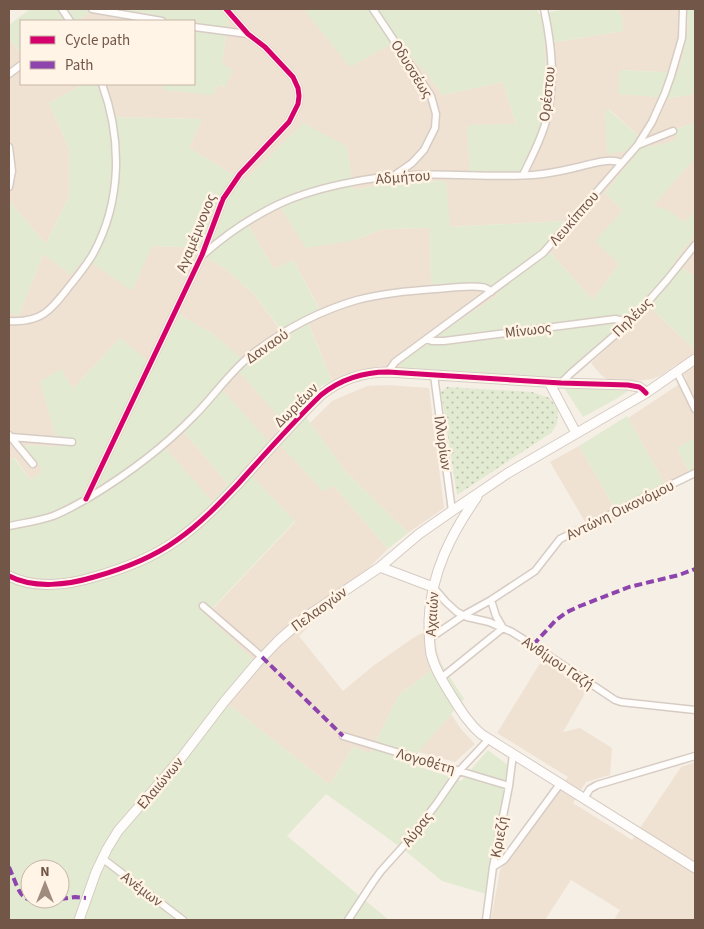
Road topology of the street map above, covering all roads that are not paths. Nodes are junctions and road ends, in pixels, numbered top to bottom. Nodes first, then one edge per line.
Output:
1 (62, 9) edge
2 (92, 9) edge
3 (226, 9) edge
4 (373, 9) edge
5 (544, 9) edge
6 (683, 9) edge
7 (69, 20) edge
8 (156, 20) edge
9 (195, 27) edge
10 (248, 34) junction
11 (20, 66) edge
12 (9, 74) edge
13 (102, 85) edge
14 (673, 131) dead end
15 (637, 146) junction
16 (9, 147) edge
17 (622, 163) junction
18 (523, 175) junction
19 (392, 176) junction
20 (9, 187) edge
21 (695, 245) edge
22 (202, 255) junction
23 (491, 292) junction
24 (9, 321) edge
25 (630, 322) junction
26 (427, 339) junction
27 (695, 359) edge
28 (388, 372) junction
29 (677, 372) junction
30 (434, 375) junction
31 (549, 382) junction
32 (561, 383) junction
33 (646, 393) junction
34 (695, 409) edge
35 (576, 433) junction
36 (10, 435) edge
37 (72, 442) dead end
38 (33, 464) dead end
39 (695, 473) edge
40 (480, 492) junction
41 (86, 499) junction
42 (452, 510) junction
43 (9, 526) edge
44 (380, 567) junction
45 (9, 576) edge
46 (20, 580) junction
47 (9, 583) edge
48 (434, 587) junction
49 (491, 600) junction
50 (203, 606) dead end
51 (464, 615) junction
52 (503, 628) junction
53 (429, 639) junction
54 (262, 657) junction
55 (441, 678) junction
56 (695, 710) edge
57 (343, 736) dead end
58 (488, 739) junction
59 (513, 754) junction
60 (695, 756) edge
61 (458, 771) junction
62 (560, 784) junction
63 (508, 786) junction
64 (584, 798) junction
65 (102, 858) junction
66 (493, 867) junction
67 (695, 868) edge
68 (79, 920) edge
69 (183, 920) edge
70 (348, 920) edge
71 (486, 920) edge

1 - 7 street
2 - 8 street
3 - 10 street, Αγαμέμνονος
4 - 19 street, Οδυσσέως
5 - 18 street, Ορέστου
6 - 15 street, Λευκίππου
9 - 10 street
10 - 22 street, Αγαμέμνονος
11 - 12 street
13 - 24 street
14 - 15 street
15 - 17 street, Λευκίππου
16 - 20 street
17 - 18 street, Αδμήτου
17 - 23 street, Λευκίππου
18 - 19 street, Αδμήτου
19 - 22 street, Αδμήτου
21 - 25 street, Πηλέως
22 - 41 street, Αγαμέμνονος
23 - 26 street, Λευκίππου
23 - 41 street, Δαναού
25 - 26 street, Μίνωος
25 - 32 street, Πηλέως
26 - 28 street, Λευκίππου
27 - 29 main road, Αχαιών
28 - 30 main road, Δωριέων
28 - 46 main road, Δωριέων
29 - 33 main road, Αχαιών
29 - 34 street
30 - 31 main road, Δωριέων
30 - 42 street, Ιλλυρίων
31 - 32 main road, Δωριέων
31 - 35 main road
32 - 33 main road, Δωριέων
33 - 35 main road, Αχαιών
35 - 40 main road, Αχαιών
36 - 37 street
36 - 38 street
39 - 49 street, Αντώνη Οικονόμου
40 - 42 main road, Πελασγών
40 - 48 main road, Αχαιών
41 - 43 street, Δαναού
42 - 44 main road, Πελασγών
44 - 48 main road
44 - 54 main road, Πελασγών
45 - 46 main road, Δωριέων
46 - 47 street
48 - 51 street, Ανθίμου Γαζή
48 - 53 main road, Αχαιών
49 - 51 street, Αντώνη Οικονόμου
49 - 52 street
50 - 54 street
51 - 52 street, Ανθίμου Γαζή
51 - 53 street, Αντώνη Οικονόμου
52 - 55 street
52 - 56 street, Ανθίμου Γαζή
53 - 55 main road, Αχαιών
54 - 65 main road, Ελαιώνων
55 - 58 main road, Αχαιών
57 - 61 street, Λογοθέτη
58 - 59 main road, Αχαιών
58 - 61 street, Αύρας
59 - 62 main road, Αχαιών
59 - 63 street, Κριεζή
60 - 64 street
61 - 63 street, Λογοθέτη
61 - 70 street, Αύρας
62 - 64 main road, Αχαιών
62 - 66 street
63 - 66 street, Κριεζή
64 - 67 main road, Αχαιών
65 - 68 main road, Ελαιώνων
65 - 69 street, Ανέμων
66 - 71 street, Κριεζή

